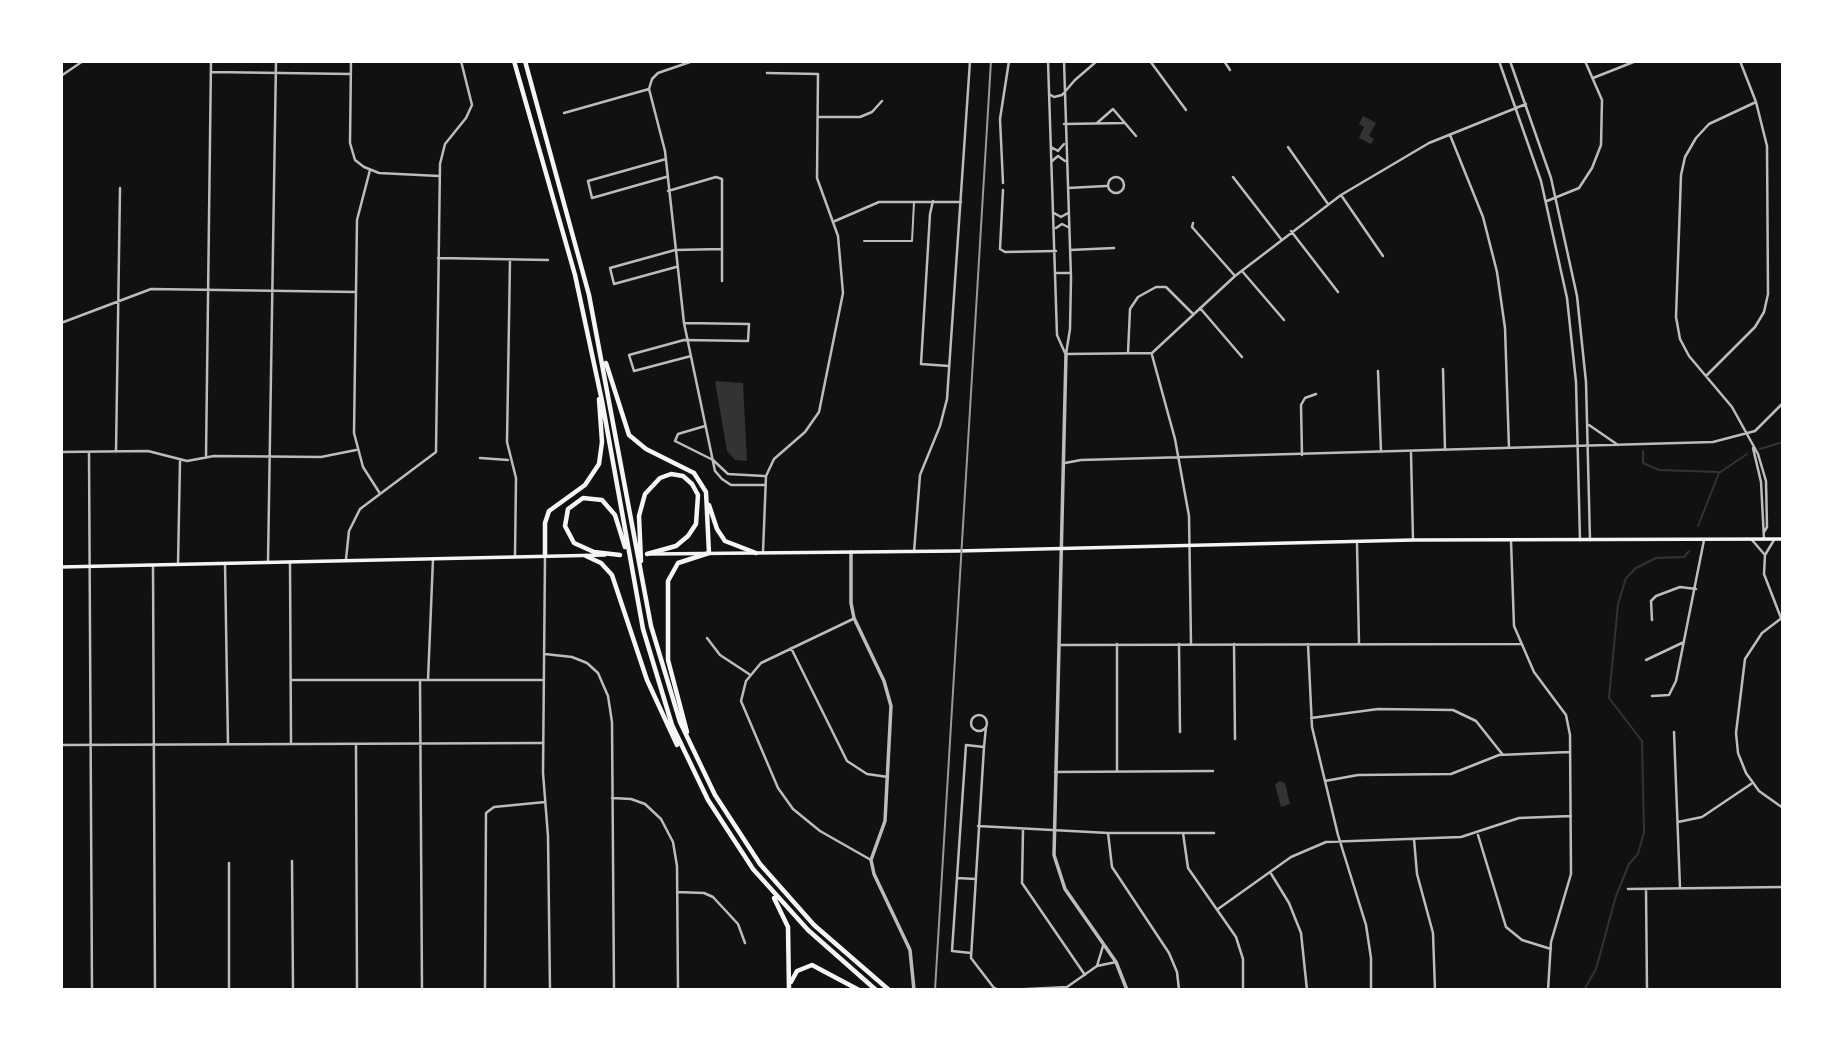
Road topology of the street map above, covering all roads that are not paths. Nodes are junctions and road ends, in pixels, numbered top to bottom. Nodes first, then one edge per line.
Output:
1 (83, 61) edge
2 (211, 61) edge
3 (275, 61) edge
4 (351, 61) edge
5 (461, 61) edge
6 (514, 61) edge
7 (525, 61) edge
8 (693, 61) edge
9 (970, 61) edge
10 (1009, 61) edge
11 (1048, 61) edge
12 (1064, 61) edge
13 (1097, 61) edge
14 (1150, 61) edge
15 (1224, 61) edge
16 (1499, 61) edge
17 (1510, 61) edge
18 (1585, 61) edge
19 (1636, 61) edge
20 (1740, 61) edge
21 (1230, 70) dead end
22 (211, 72) junction
23 (275, 73) junction
24 (767, 73) dead end
25 (351, 74) junction
26 (61, 76) edge
27 (1593, 78) junction
28 (649, 89) junction
29 (1048, 91) junction
30 (1064, 93) junction
31 (882, 101) dead end
32 (1756, 102) junction
33 (1527, 104) junction
34 (1517, 108) junction
35 (1186, 110) dead end
36 (564, 113) dead end
37 (818, 117) junction
38 (1124, 122) junction
39 (1097, 123) junction
40 (1064, 124) junction
41 (1450, 134) junction
42 (1136, 136) dead end
43 (1065, 143) junction
44 (1049, 145) junction
45 (1288, 147) dead end
46 (666, 159) junction
47 (1051, 164) junction
48 (1066, 164) junction
49 (370, 170) junction
50 (439, 176) junction
51 (666, 177) junction
52 (1233, 177) dead end
53 (1003, 183) dead end
54 (1108, 186) junction
55 (120, 188) dead end
56 (1068, 188) junction
57 (1003, 190) dead end
58 (668, 191) junction
59 (1341, 195) junction
60 (1556, 198) junction
61 (914, 201) junction
62 (933, 201) junction
63 (1547, 201) junction
64 (961, 202) junction
65 (1328, 204) junction
66 (1069, 212) junction
67 (1054, 213) junction
68 (835, 222) junction
69 (1193, 223) dead end
70 (1070, 230) junction
71 (1055, 232) junction
72 (1292, 232) junction
73 (1281, 239) junction
74 (864, 241) dead end
75 (1114, 248) dead end
76 (722, 249) junction
77 (675, 250) junction
78 (1070, 250) junction
79 (1056, 251) junction
80 (1383, 256) dead end
81 (438, 258) junction
82 (510, 260) junction
83 (548, 260) dead end
84 (677, 267) junction
85 (1242, 271) junction
86 (1071, 273) junction
87 (1057, 274) junction
88 (1235, 276) junction
89 (722, 281) dead end
90 (208, 289) junction
91 (272, 290) junction
92 (356, 292) junction
93 (1338, 292) dead end
94 (118, 300) junction
95 (1200, 308) junction
96 (1193, 314) junction
97 (594, 317) junction
98 (1284, 320) dead end
99 (61, 323) edge
100 (684, 323) junction
101 (687, 340) junction
102 (1128, 353) junction
103 (1152, 353) junction
104 (1066, 354) junction
105 (691, 356) junction
106 (1242, 357) dead end
107 (949, 366) junction
108 (1443, 369) dead end
109 (596, 370) junction
110 (1378, 371) dead end
111 (1706, 376) junction
112 (1315, 394) dead end
113 (1783, 403) edge
114 (1587, 424) junction
115 (705, 426) junction
116 (1747, 434) junction
117 (1618, 445) junction
118 (1578, 446) junction
119 (1588, 446) junction
120 (1509, 448) junction
121 (356, 450) junction
122 (1445, 450) junction
123 (61, 452) edge
124 (89, 452) junction
125 (116, 452) junction
126 (1381, 452) junction
127 (1411, 452) junction
128 (1302, 455) junction
129 (206, 457) junction
130 (269, 457) junction
131 (480, 458) dead end
132 (1179, 459) junction
133 (510, 460) junction
134 (713, 460) junction
135 (180, 461) junction
136 (1065, 463) junction
137 (765, 476) junction
138 (764, 485) junction
139 (379, 492) junction
140 (706, 492) junction
141 (1775, 539) junction
142 (1783, 539) edge
143 (1413, 540) junction
144 (1580, 540) junction
145 (1590, 540) junction
146 (1704, 540) junction
147 (1752, 540) junction
148 (1764, 540) junction
149 (1511, 541) junction
150 (1357, 544) junction
151 (1191, 545) junction
152 (1063, 548) junction
153 (764, 552) junction
154 (851, 552) junction
155 (914, 552) junction
156 (709, 553) junction
157 (756, 553) junction
158 (647, 554) junction
159 (545, 555) junction
160 (620, 555) junction
161 (1765, 555) junction
162 (515, 556) junction
163 (586, 556) junction
164 (346, 559) junction
165 (433, 559) junction
166 (268, 562) junction
167 (290, 562) junction
168 (225, 563) junction
169 (153, 565) junction
170 (178, 565) junction
171 (89, 566) junction
172 (61, 567) edge
173 (643, 586) junction
174 (635, 588) junction
175 (1696, 589) junction
176 (854, 618) junction
177 (1782, 618) edge
178 (1652, 620) dead end
179 (707, 638) dead end
180 (1684, 642) junction
181 (1179, 644) junction
182 (1191, 644) junction
183 (1234, 644) junction
184 (1308, 644) junction
185 (1359, 644) junction
186 (1521, 644) junction
187 (1061, 645) junction
188 (1116, 645) junction
189 (791, 648) junction
190 (544, 654) junction
191 (1646, 660) dead end
192 (750, 674) junction
193 (291, 680) junction
194 (420, 680) junction
195 (428, 680) junction
196 (543, 680) junction
197 (1652, 696) dead end
198 (1311, 718) junction
199 (986, 727) junction
200 (1180, 732) dead end
201 (1674, 732) dead end
202 (1234, 739) dead end
203 (542, 743) junction
204 (153, 744) junction
205 (228, 744) junction
206 (292, 744) junction
207 (356, 744) junction
208 (420, 744) junction
209 (61, 745) edge
210 (90, 745) junction
211 (984, 747) junction
212 (1570, 751) junction
213 (1503, 755) junction
214 (696, 760) junction
215 (689, 764) junction
216 (1118, 770) junction
217 (1213, 771) dead end
218 (1055, 772) junction
219 (888, 777) junction
220 (1325, 781) junction
221 (1752, 783) junction
222 (612, 798) junction
223 (545, 802) junction
224 (1783, 808) edge
225 (1571, 816) junction
226 (1678, 822) junction
227 (978, 826) junction
228 (1023, 830) junction
229 (1053, 831) junction
230 (1108, 833) junction
231 (1182, 833) junction
232 (1214, 833) dead end
233 (1478, 834) junction
234 (1414, 839) junction
235 (1339, 840) junction
236 (871, 860) junction
237 (292, 861) dead end
238 (229, 863) dead end
239 (753, 869) junction
240 (1270, 872) junction
241 (957, 878) junction
242 (976, 879) junction
243 (1783, 887) edge
244 (1680, 888) junction
245 (1628, 889) dead end
246 (1646, 889) junction
247 (677, 892) junction
248 (1218, 909) junction
249 (745, 943) dead end
250 (1104, 946) junction
251 (1550, 949) junction
252 (971, 953) junction
253 (1116, 962) junction
254 (1097, 966) junction
255 (1085, 975) junction
256 (92, 990) edge
257 (155, 990) edge
258 (229, 990) edge
259 (293, 990) edge
260 (358, 990) edge
261 (422, 990) edge
262 (485, 990) edge
263 (550, 990) edge
264 (614, 990) edge
265 (678, 990) edge
266 (789, 990) edge
267 (859, 990) edge
268 (876, 990) edge
269 (889, 990) edge
270 (914, 990) edge
271 (999, 990) edge
272 (1008, 990) edge
273 (1127, 990) edge
274 (1179, 990) edge
275 (1243, 990) edge
276 (1307, 990) edge
277 (1371, 990) edge
278 (1435, 990) edge
279 (1548, 990) edge
280 (1647, 990) edge

1 - 26 street
2 - 22 street
3 - 23 street
4 - 25 street
5 - 50 street
6 - 109 highway
7 - 97 highway
8 - 28 street
9 - 64 street
10 - 53 street
11 - 29 street
12 - 30 street
13 - 30 street
14 - 35 street
15 - 21 street
16 - 34 street
17 - 33 street
18 - 27 street
19 - 27 street
20 - 32 street
22 - 23 street
22 - 90 street
23 - 25 street
23 - 91 street
24 - 37 street
25 - 49 street
27 - 60 street
28 - 36 street
28 - 46 street
29 - 30 street
29 - 44 street
30 - 40 street
31 - 37 street
32 - 111 street
32 - 111 street
33 - 34 street
33 - 60 street
34 - 41 street
34 - 63 street
37 - 68 street
38 - 39 street
38 - 39 street
38 - 42 street
39 - 40 street
40 - 43 street
41 - 59 street
41 - 120 street
43 - 44 street
43 - 48 street
44 - 47 street
45 - 65 street
46 - 51 street
46 - 51 street
47 - 48 street
47 - 67 street
48 - 56 street
49 - 50 street
49 - 92 street
50 - 81 street
51 - 58 street
52 - 73 street
54 - 54 street
54 - 56 street
55 - 94 street
56 - 66 street
57 - 79 street
58 - 76 street
58 - 77 street
59 - 65 street
59 - 80 street
60 - 63 street
60 - 114 street
61 - 62 street
61 - 68 street
61 - 74 lane
62 - 64 street
62 - 107 street
63 - 118 street
64 - 107 street
65 - 72 street
66 - 67 street
66 - 70 street
67 - 71 street
68 - 137 street
69 - 88 street
70 - 71 street
70 - 78 street
71 - 79 street
72 - 73 street
72 - 93 street
73 - 85 street
75 - 78 street
76 - 77 street
76 - 89 street
77 - 84 street
77 - 84 street
78 - 86 street
79 - 87 street
81 - 82 street
81 - 139 street
82 - 83 street
82 - 133 street
84 - 100 street
85 - 88 street
85 - 98 street
86 - 87 street
86 - 104 street
87 - 104 street
88 - 95 street
90 - 91 street
90 - 94 street
90 - 129 street
91 - 92 street
91 - 130 street
92 - 121 street
94 - 99 street
94 - 125 street
95 - 96 street
95 - 106 street
96 - 102 street
96 - 103 street
97 - 140 highway
97 - 173 highway
100 - 101 street
100 - 101 street
101 - 105 street
101 - 105 street
102 - 103 street
102 - 104 street
103 - 132 street
104 - 136 street
105 - 115 street
107 - 155 street
108 - 122 street
109 - 159 highway
109 - 174 highway
110 - 126 street
111 - 116 street
112 - 128 street
113 - 116 street
114 - 117 street
114 - 119 street
115 - 134 street
115 - 134 street
116 - 117 street
116 - 148 street
117 - 119 street
118 - 119 street
118 - 120 street
118 - 144 street
119 - 145 street
120 - 122 street
121 - 130 street
121 - 139 street
122 - 127 street
123 - 124 street
124 - 125 street
124 - 171 street
125 - 135 street
126 - 127 street
126 - 128 street
127 - 143 street
128 - 132 street
129 - 130 street
129 - 135 street
130 - 166 street
131 - 133 street
132 - 136 street
132 - 151 street
133 - 162 street
134 - 137 street
134 - 138 street
135 - 170 street
136 - 152 street
137 - 138 street
138 - 153 street
139 - 164 street
140 - 156 highway
140 - 157 highway
141 - 142 main road
141 - 148 main road
141 - 161 street
143 - 149 main road
143 - 150 main road
144 - 145 main road
144 - 149 main road
145 - 146 main road
146 - 147 main road
146 - 175 street
147 - 148 main road
147 - 161 street
149 - 186 street
150 - 151 main road
150 - 185 street
151 - 152 main road
151 - 182 street
152 - 155 main road
152 - 187 street
153 - 154 main road
153 - 157 main road
154 - 155 main road
154 - 176 street
156 - 157 main road
156 - 158 main road
156 - 214 highway
158 - 160 main road
158 - 173 highway
159 - 162 main road
159 - 163 main road
159 - 190 street
160 - 163 main road
160 - 174 highway
161 - 177 street
162 - 165 main road
163 - 215 highway
164 - 165 main road
164 - 167 main road
165 - 195 street
166 - 167 main road
166 - 168 main road
167 - 193 street
168 - 170 main road
168 - 205 street
169 - 170 main road
169 - 171 main road
169 - 204 street
171 - 172 main road
171 - 210 street
173 - 214 highway
174 - 215 highway
175 - 178 street
175 - 180 street
176 - 189 street
176 - 219 street
177 - 221 street
179 - 192 street
180 - 191 street
180 - 197 street
181 - 182 street
181 - 188 street
181 - 200 street
182 - 183 street
183 - 184 street
183 - 202 street
184 - 185 street
184 - 198 street
185 - 186 street
186 - 212 street
187 - 188 street
187 - 218 street
188 - 216 street
189 - 192 street
189 - 219 street
190 - 196 street
190 - 222 street
192 - 236 street
193 - 194 street
193 - 206 street
194 - 195 street
194 - 208 street
195 - 196 street
196 - 203 street
198 - 213 street
198 - 220 street
199 - 199 street
199 - 211 street
201 - 226 street
203 - 208 street
203 - 223 street
204 - 205 street
204 - 210 street
204 - 257 street
205 - 206 street
206 - 207 street
207 - 208 street
207 - 260 street
208 - 261 street
209 - 210 street
210 - 256 street
211 - 227 street
211 - 241 street
212 - 213 street
212 - 225 street
213 - 220 street
214 - 269 highway
215 - 239 highway
216 - 217 street
216 - 218 street
218 - 229 street
219 - 236 street
220 - 235 street
221 - 224 street
221 - 226 street
222 - 247 street
222 - 264 street
223 - 262 street
223 - 263 street
225 - 233 street
225 - 251 street
226 - 244 street
227 - 228 street
227 - 242 street
228 - 229 street
228 - 255 street
229 - 230 street
229 - 250 street
230 - 231 street
230 - 274 street
231 - 232 street
231 - 248 street
233 - 234 street
233 - 251 street
234 - 235 street
234 - 278 street
235 - 240 street
235 - 277 street
236 - 270 street
237 - 259 street
238 - 258 street
239 - 266 highway
239 - 268 highway
240 - 248 street
240 - 276 street
241 - 242 street
241 - 252 street
242 - 252 street
243 - 244 street
244 - 246 street
245 - 246 street
246 - 280 street
247 - 249 street
247 - 265 street
248 - 275 street
250 - 253 street
250 - 254 street
251 - 279 street
252 - 271 street
253 - 254 street
253 - 273 street
254 - 255 street
255 - 272 street
266 - 267 highway

